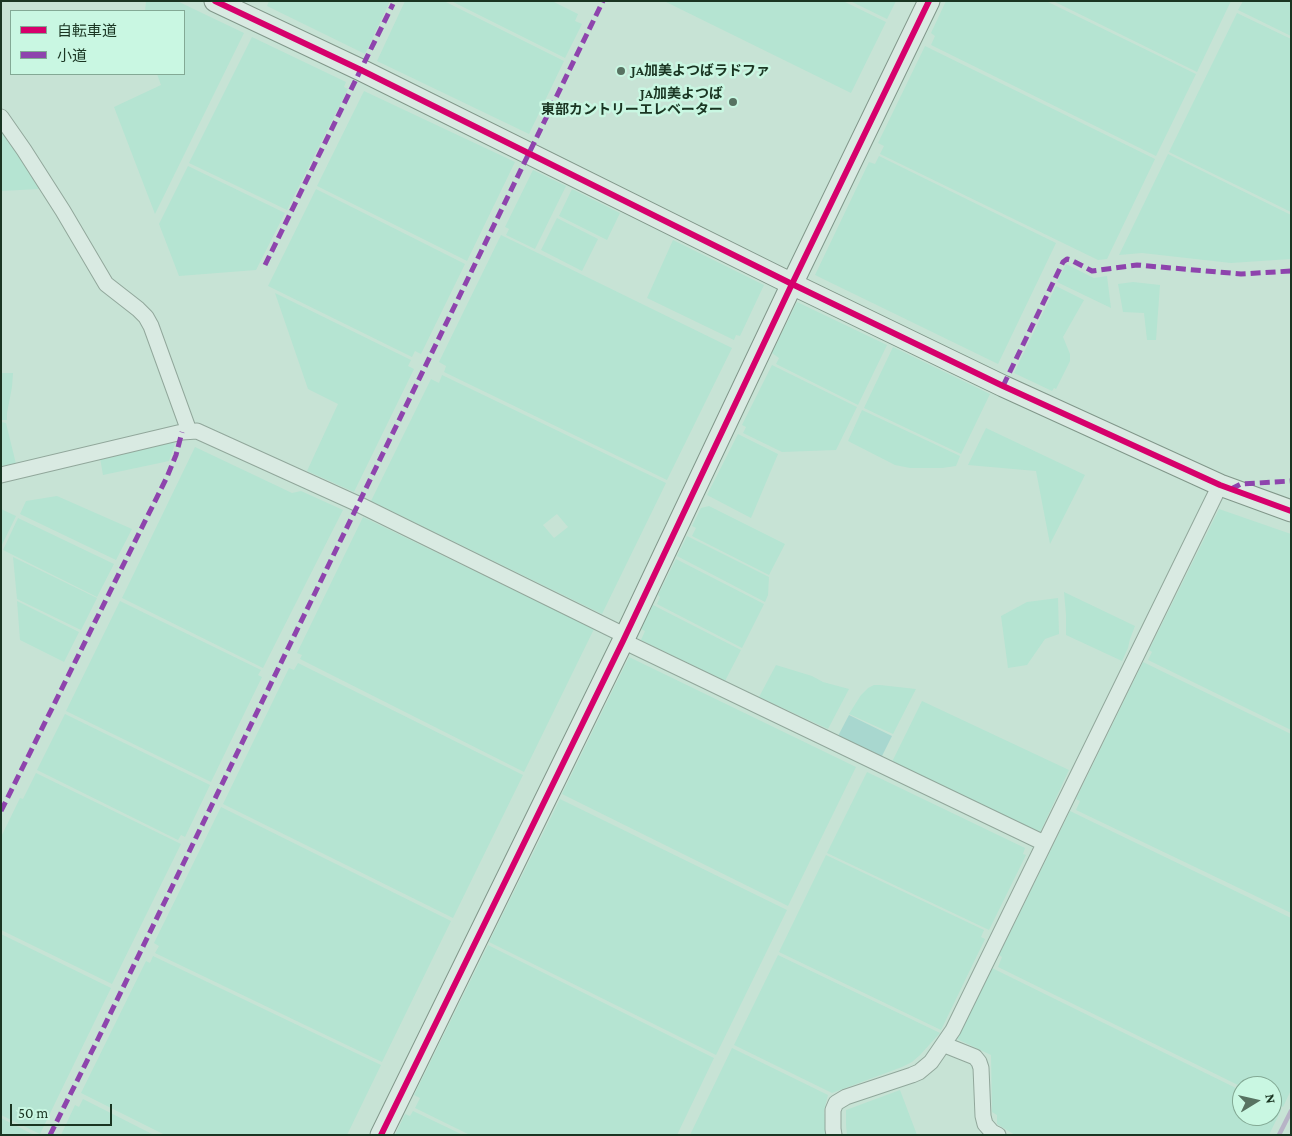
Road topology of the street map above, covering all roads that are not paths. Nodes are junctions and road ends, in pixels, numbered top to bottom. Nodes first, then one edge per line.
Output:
1 (215, 1) edge
2 (929, 1) edge
3 (1, 117) edge
4 (792, 284) junction
5 (189, 431) junction
6 (1, 475) edge
7 (1220, 485) junction
8 (1291, 511) edge
9 (617, 633) junction
10 (1044, 843) junction
11 (945, 1045) junction
12 (381, 1135) edge
13 (834, 1135) edge
14 (998, 1135) edge

1 - 4 street
2 - 4 street
3 - 5 street
4 - 7 street
4 - 9 street
5 - 6 street
5 - 9 street
7 - 8 street
7 - 10 street
9 - 10 street
9 - 12 street
10 - 11 street
11 - 13 street
11 - 14 street

